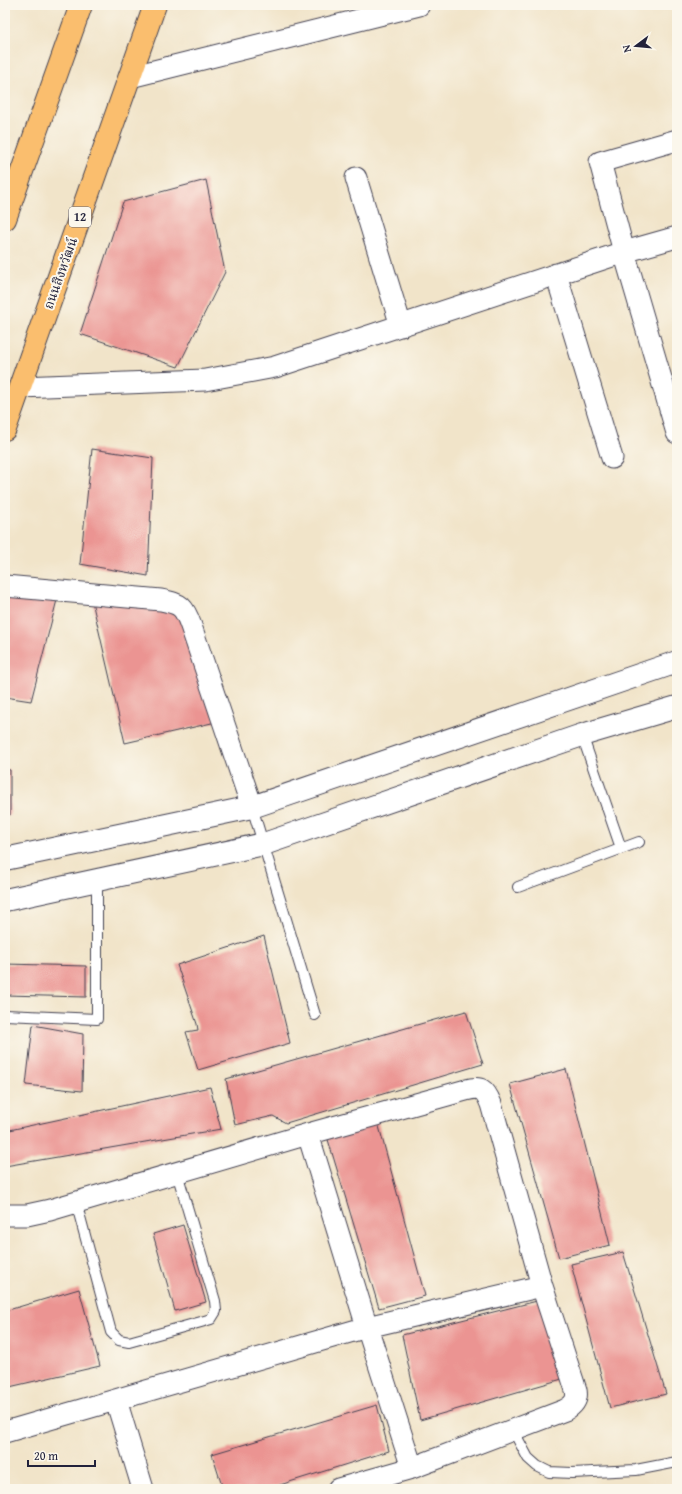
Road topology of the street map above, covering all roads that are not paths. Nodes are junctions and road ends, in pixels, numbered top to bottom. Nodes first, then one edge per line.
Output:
1 (81, 5) edge
2 (155, 5) edge
3 (419, 5) edge
4 (130, 77) junction
5 (677, 140) edge
6 (356, 178) dead end
7 (5, 219) edge
8 (677, 237) edge
9 (624, 252) junction
10 (556, 274) junction
11 (400, 326) junction
12 (20, 387) junction
13 (675, 421) edge
14 (5, 429) edge
15 (612, 458) dead end
16 (5, 586) edge
17 (677, 662) edge
18 (677, 707) edge
19 (582, 735) junction
20 (252, 807) junction
21 (639, 842) dead end
22 (264, 844) junction
23 (621, 848) junction
24 (5, 858) edge
25 (97, 880) junction
26 (518, 887) dead end
27 (5, 900) edge
28 (5, 1015) edge
29 (315, 1015) dead end
30 (308, 1134) junction
31 (177, 1173) junction
32 (76, 1202) junction
33 (5, 1215) edge
34 (542, 1286) junction
35 (367, 1327) junction
36 (116, 1400) junction
37 (513, 1430) junction
38 (5, 1432) edge
39 (677, 1462) edge
40 (412, 1468) junction
41 (143, 1489) edge
42 (338, 1489) edge

1 - 7 main road
2 - 4 main road, ถนนสิงหวัฒน์ / 12
3 - 4 street
4 - 12 main road, ถนนสิงหวัฒน์ / 12
5 - 9 street
6 - 11 street
8 - 9 street
9 - 10 street
9 - 13 street
10 - 11 street
10 - 15 street
11 - 12 street
12 - 14 main road, ถนนสิงหวัฒน์ / 12
16 - 20 street
17 - 20 street
18 - 19 street
19 - 22 street
19 - 23 lane
20 - 22 lane
20 - 24 street
21 - 23 lane
22 - 25 street
22 - 29 lane
23 - 26 lane
25 - 27 street
25 - 28 lane
30 - 31 street
30 - 34 street
30 - 35 street
31 - 32 street
31 - 32 lane
32 - 33 street
34 - 35 street
34 - 37 street
35 - 36 street
35 - 40 street
36 - 38 street
36 - 41 street
37 - 39 lane
37 - 40 street
40 - 42 street

